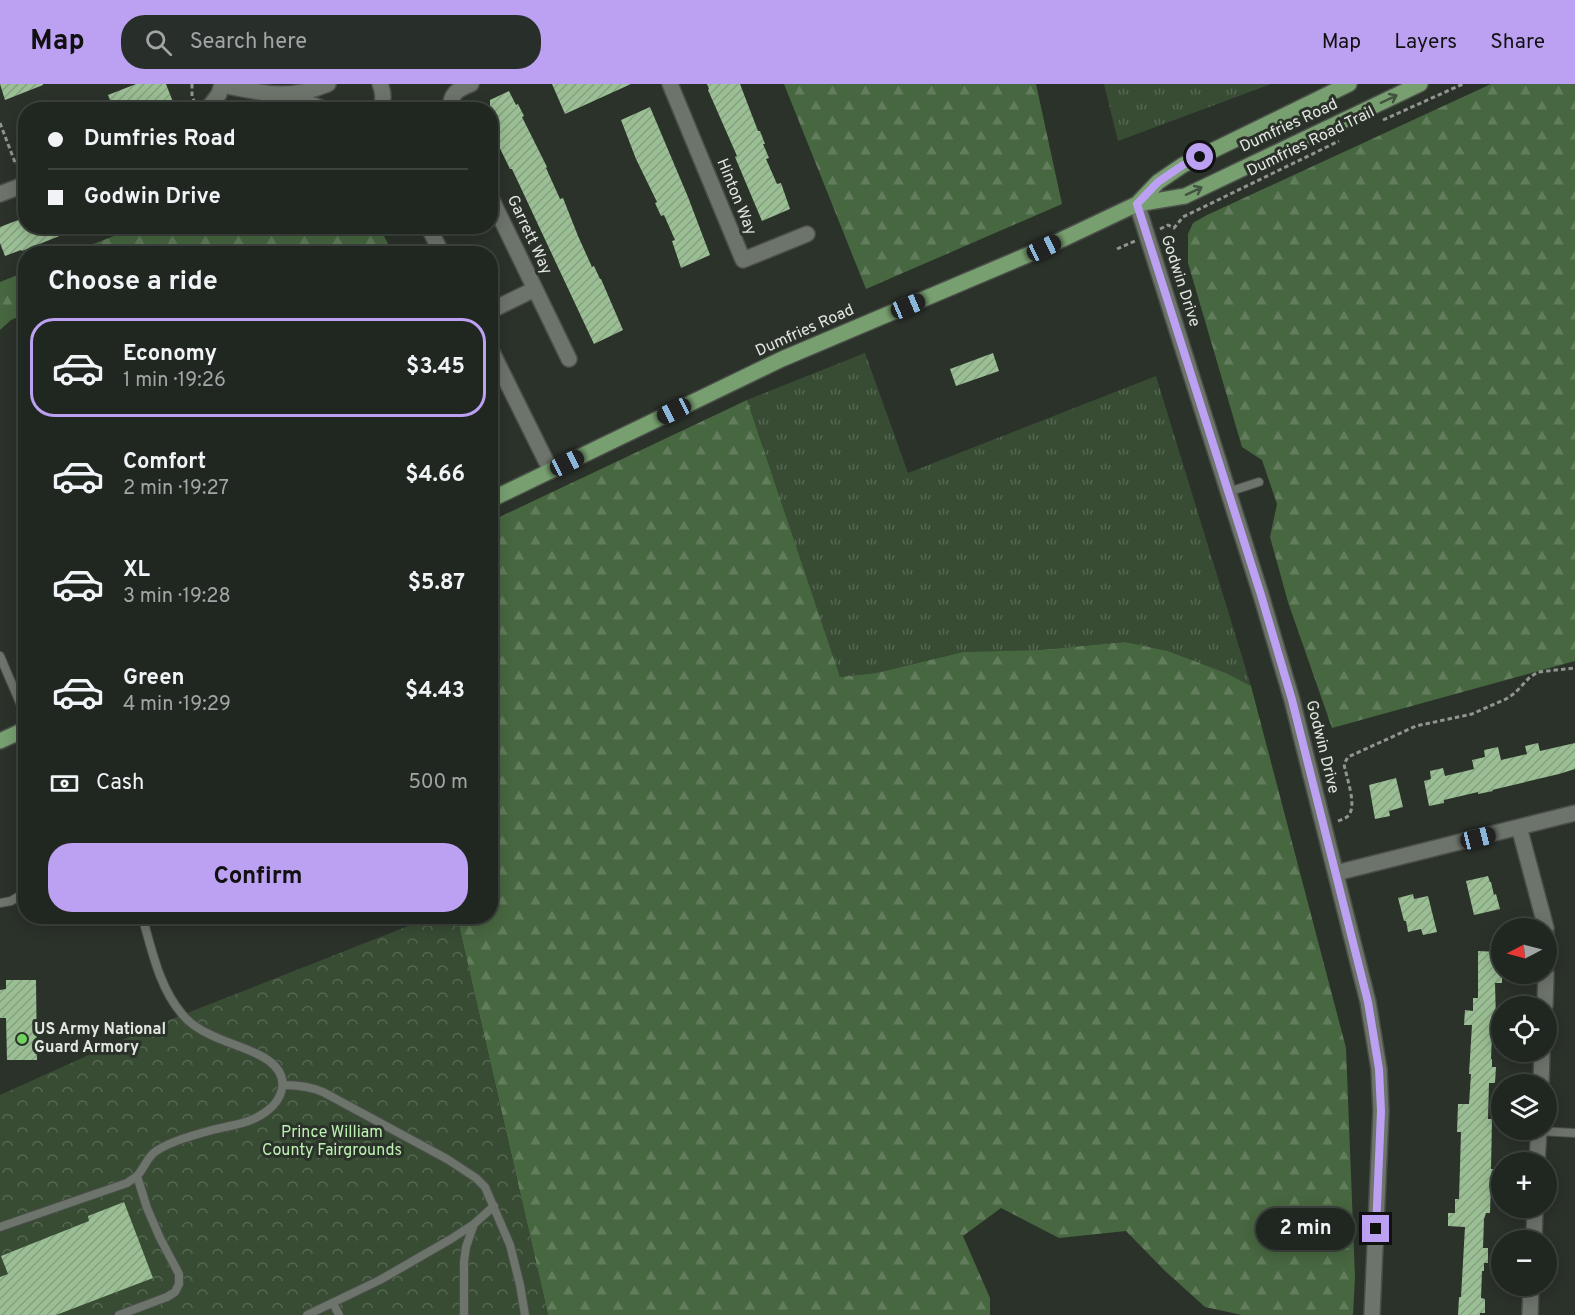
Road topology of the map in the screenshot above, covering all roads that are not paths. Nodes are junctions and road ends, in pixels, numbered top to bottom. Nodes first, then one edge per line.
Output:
1 (222, 84) edge
2 (329, 84) edge
3 (395, 84) edge
4 (471, 84) edge
5 (670, 84) edge
6 (1349, 84) edge
7 (1420, 84) edge
8 (286, 95) junction
9 (381, 96) edge
10 (208, 102) edge
11 (306, 102) edge
12 (327, 102) edge
13 (450, 102) edge
14 (18, 187) edge
15 (0, 194) edge
16 (1137, 204) junction
17 (498, 213) edge
18 (807, 234) dead end
19 (535, 290) junction
20 (498, 307) edge
21 (569, 359) dead end
22 (498, 364) edge
23 (550, 471) junction
24 (1259, 482) dead end
25 (1228, 492) junction
26 (498, 496) edge
27 (0, 656) edge
28 (18, 698) edge
29 (18, 733) edge
30 (0, 741) edge
31 (1575, 813) edge
32 (1520, 827) junction
33 (1336, 873) junction
34 (18, 897) edge
35 (0, 903) edge
36 (1543, 918) edge
37 (144, 924) edge
38 (283, 1085) junction
39 (1557, 1132) edge
40 (1575, 1133) edge
41 (137, 1176) junction
42 (494, 1206) junction
43 (474, 1224) junction
44 (0, 1227) edge
45 (1531, 1296) edge
46 (333, 1303) junction
47 (119, 1315) edge
48 (307, 1315) edge
49 (339, 1315) edge
50 (464, 1315) edge
51 (525, 1315) edge
52 (1372, 1315) edge
53 (1530, 1315) edge

1 - 8 street
1 - 10 street
2 - 8 street
2 - 12 street
3 - 9 street
4 - 13 street
5 - 18 street, Hinton Way
6 - 16 main road, Dumfries Road
16 -> 7 main road, Dumfries Road
8 - 11 street
14 - 15 street
16 - 23 main road, Dumfries Road
16 - 25 street, Godwin Drive
17 - 19 street, Garrett Way
19 - 20 street, Garrett Way
19 - 21 street, Garrett Way
22 - 23 street
23 - 26 main road, Dumfries Road
24 - 25 lane
25 - 33 street, Godwin Drive
27 - 28 lane
29 - 30 main road
31 - 32 street
32 - 33 street
32 - 36 street
33 - 52 street, Godwin Drive
34 - 35 lane
37 - 38 lane
38 - 41 lane
38 - 42 lane
39 - 40 lane
41 - 44 lane
41 - 47 lane
42 - 43 lane
42 - 51 lane
43 - 46 lane
43 - 50 lane
45 - 53 street
46 - 48 lane
46 - 49 lane

